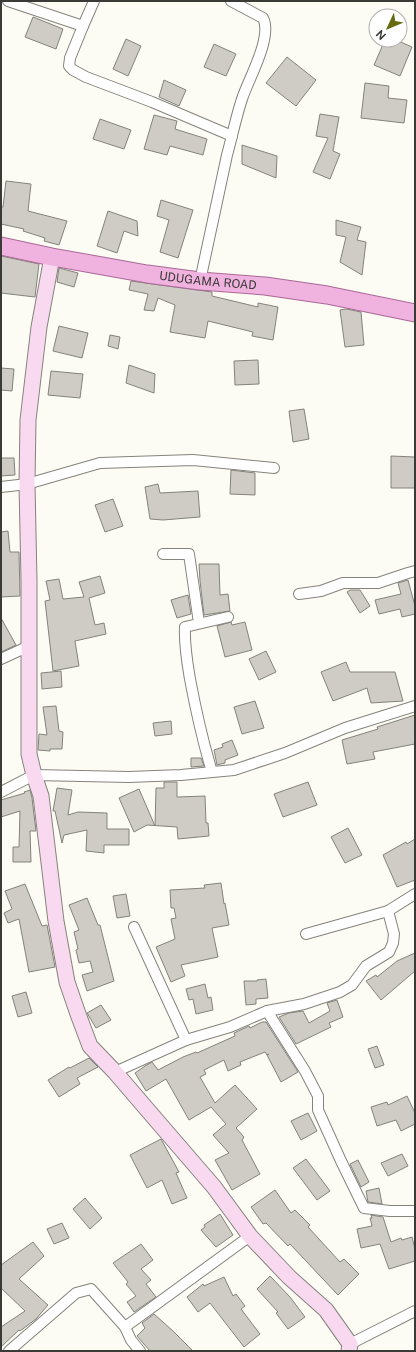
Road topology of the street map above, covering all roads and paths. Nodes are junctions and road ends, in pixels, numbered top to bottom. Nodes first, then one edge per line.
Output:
1 (8, 1) edge
2 (94, 1) edge
3 (231, 1) edge
4 (83, 26) junction
5 (232, 136) junction
6 (1, 246) edge
7 (52, 257) junction
8 (200, 281) junction
9 (415, 313) edge
10 (274, 468) dead end
11 (27, 484) junction
12 (1, 486) edge
13 (163, 554) dead end
14 (415, 571) edge
15 (299, 594) dead end
16 (228, 617) dead end
17 (199, 623) junction
18 (30, 646) junction
19 (1, 659) edge
20 (415, 706) edge
21 (212, 772) junction
22 (34, 775) junction
23 (1, 792) edge
24 (415, 894) edge
25 (388, 911) junction
26 (134, 927) dead end
27 (306, 934) dead end
28 (267, 1011) junction
29 (186, 1040) junction
30 (115, 1072) junction
31 (415, 1211) edge
32 (250, 1236) junction
33 (415, 1311) edge
34 (125, 1327) junction
35 (350, 1348) edge
36 (9, 1351) edge
37 (140, 1351) edge

1 - 4 street
2 - 4 street
3 - 5 street
4 - 5 street
5 - 8 street
6 - 7 main road, UDUGAMA ROAD
7 - 8 main road, UDUGAMA ROAD
7 - 11 street
8 - 9 main road, UDUGAMA ROAD
10 - 11 street
11 - 12 street
11 - 18 street
13 - 17 street
14 - 15 street
16 - 17 street
17 - 21 street
18 - 19 street
18 - 22 street
20 - 21 street
21 - 22 street
22 - 23 street
22 - 30 street
24 - 25 street
25 - 27 street
25 - 28 street
26 - 29 street
28 - 29 street
28 - 31 street
29 - 30 street
30 - 32 street
32 - 34 street
32 - 35 street
33 - 35 street
34 - 36 street
34 - 37 street

